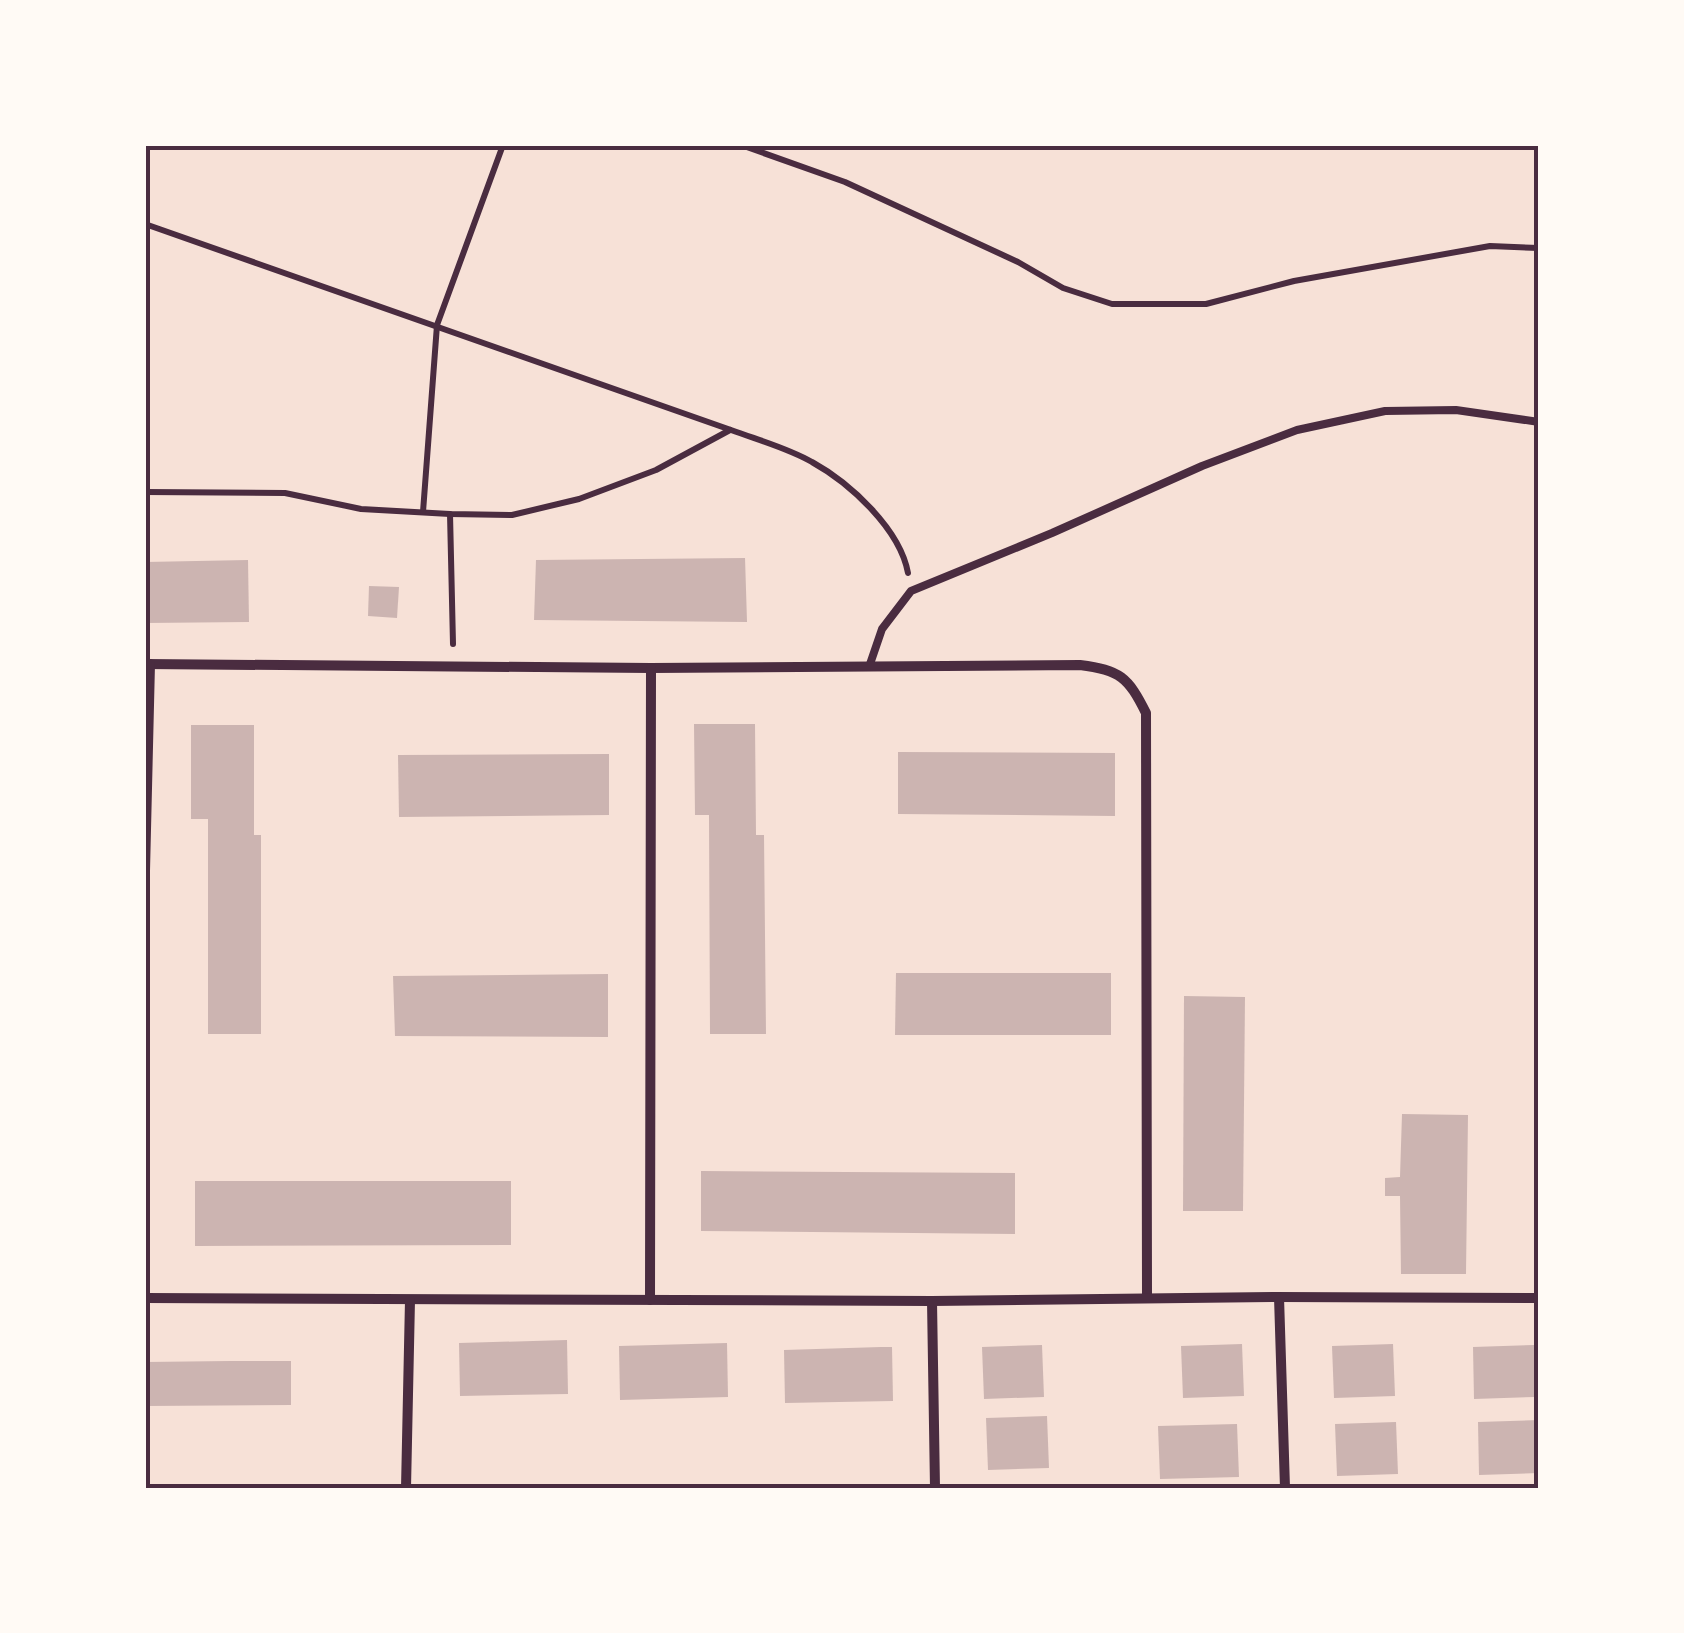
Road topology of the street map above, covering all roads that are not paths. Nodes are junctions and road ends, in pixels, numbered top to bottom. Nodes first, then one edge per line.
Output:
1 (1539, 422) edge
2 (148, 664) edge
3 (651, 668) junction
4 (870, 668) junction
5 (145, 871) edge
6 (1278, 1296) junction
7 (145, 1298) edge
8 (1147, 1298) junction
9 (1539, 1298) edge
10 (410, 1300) junction
11 (650, 1300) junction
12 (932, 1301) junction
13 (406, 1488) edge
14 (934, 1488) edge
15 (1285, 1488) edge

1 - 4 lane
2 - 3 street
2 - 5 street
3 - 4 street
3 - 11 street
4 - 8 street
6 - 8 street
6 - 9 street
6 - 15 street
7 - 10 street
8 - 12 street
10 - 11 street
10 - 13 street
11 - 12 street
12 - 14 street

